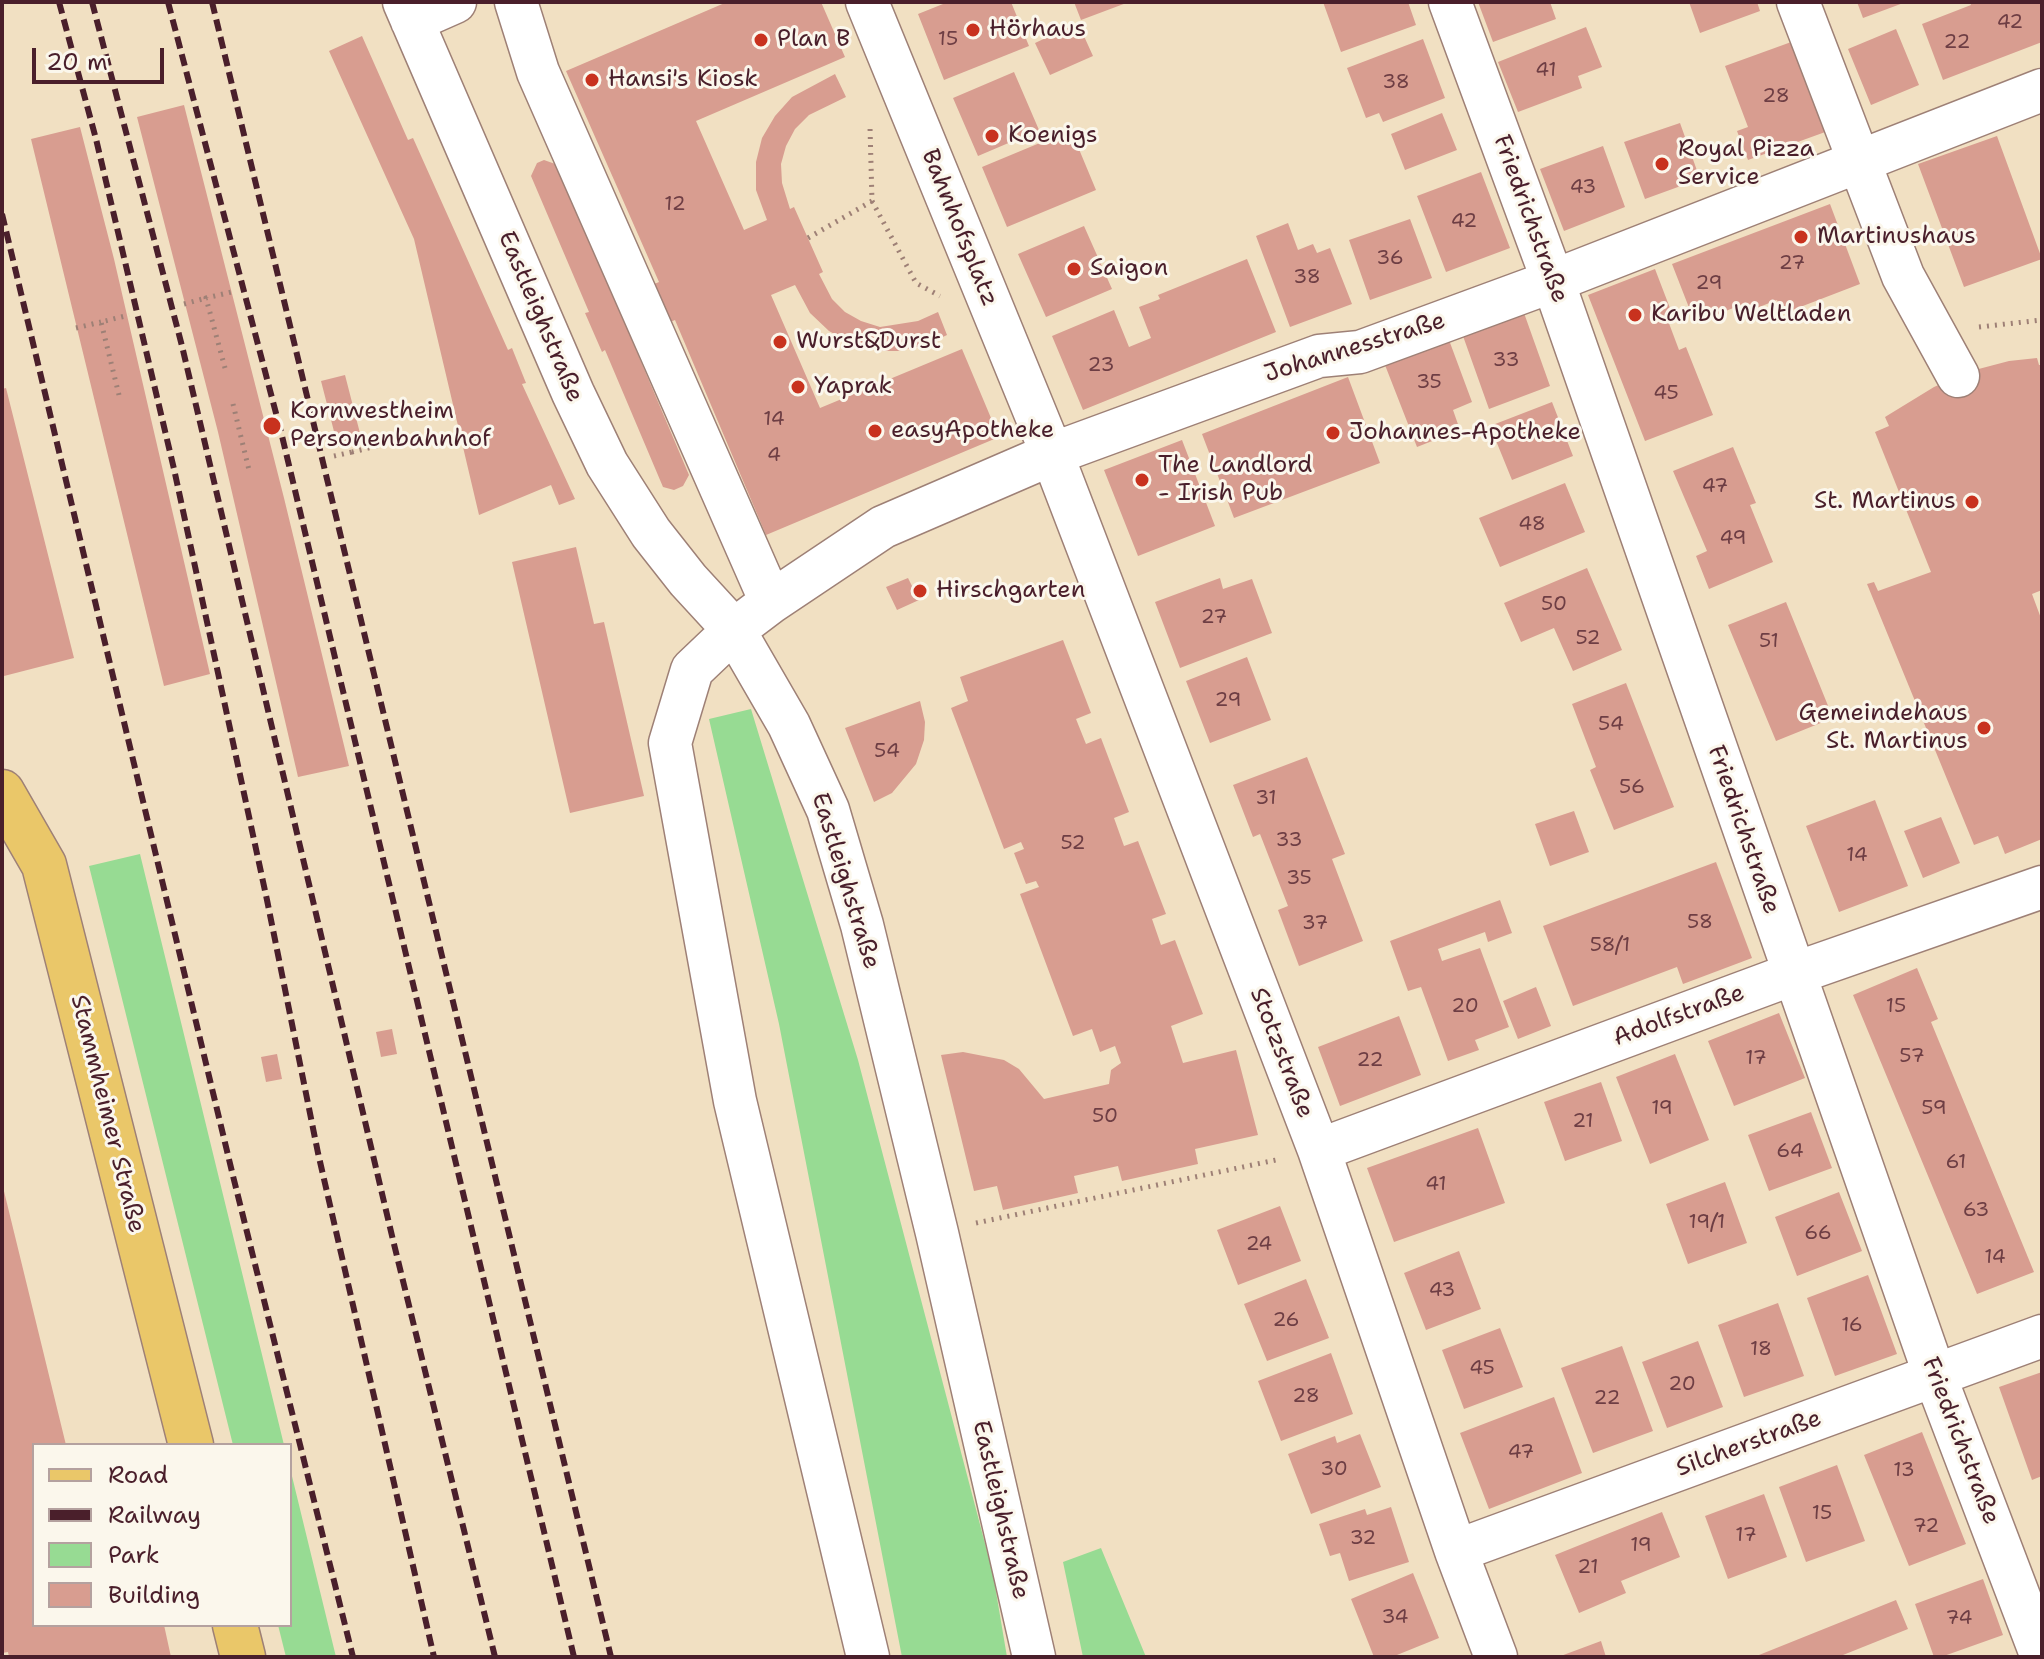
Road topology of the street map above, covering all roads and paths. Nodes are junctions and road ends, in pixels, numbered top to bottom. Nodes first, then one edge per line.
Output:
1 (455, 2) edge
2 (516, 2) edge
3 (867, 2) edge
4 (1450, 2) edge
5 (1798, 2) edge
6 (408, 12) edge
7 (2042, 90) edge
8 (869, 124) dead end
9 (1860, 162) junction
10 (872, 201) junction
11 (808, 238) dead end
12 (1553, 281) junction
13 (236, 291) dead end
14 (206, 298) junction
15 (947, 301) dead end
16 (184, 304) dead end
17 (129, 315) dead end
18 (2042, 320) edge
19 (101, 322) junction
20 (76, 328) dead end
21 (1935, 331) junction
22 (225, 368) dead end
23 (1958, 376) dead end
24 (119, 395) dead end
25 (233, 404) dead end
26 (398, 441) dead end
27 (1052, 454) junction
28 (334, 456) dead end
29 (249, 470) dead end
30 (771, 602) junction
31 (734, 630) junction
32 (2, 792) edge
33 (2042, 887) edge
34 (1793, 974) junction
35 (1319, 1150) junction
36 (937, 1233) junction
37 (2042, 1336) edge
38 (1935, 1376) junction
39 (190, 1443) edge
40 (1456, 1551) junction
41 (236, 1627) edge
42 (243, 1657) edge
43 (868, 1657) edge
44 (1034, 1657) edge
45 (1496, 1657) edge
46 (2042, 1657) edge

1 - 6 street
2 - 30 street
3 - 27 street, Bahnhofsplatz
4 - 12 street, Friedrichstraße
5 - 9 street
6 - 31 street, Eastleighstraße
7 - 9 street, Johannesstraße
8 - 10 path
9 - 12 street, Johannesstraße
9 - 21 street
10 - 11 path
10 - 15 path
12 - 27 street, Johannesstraße
12 - 34 street, Friedrichstraße
13 - 14 path
14 - 16 path
14 - 22 path
17 - 19 path
18 - 21 path
19 - 20 path
19 - 24 path
21 - 23 street
25 - 29 path
26 - 28 path
27 - 30 street, Johannesstraße
27 - 35 street, Stotzstraße
30 - 31 street, Johannesstraße
31 - 36 street, Eastleighstraße
31 - 43 street, Johannesstraße
32 - 39 main road, Stammheimer Straße
33 - 34 street, Adolfstraße
34 - 35 street, Adolfstraße
34 - 38 street, Friedrichstraße
35 - 36 path
35 - 40 street, Stotzstraße
36 - 44 street, Eastleighstraße
37 - 38 street, Silcherstraße
38 - 40 street, Silcherstraße
38 - 46 street, Friedrichstraße
40 - 45 street, Stotzstraße
41 - 42 main road

